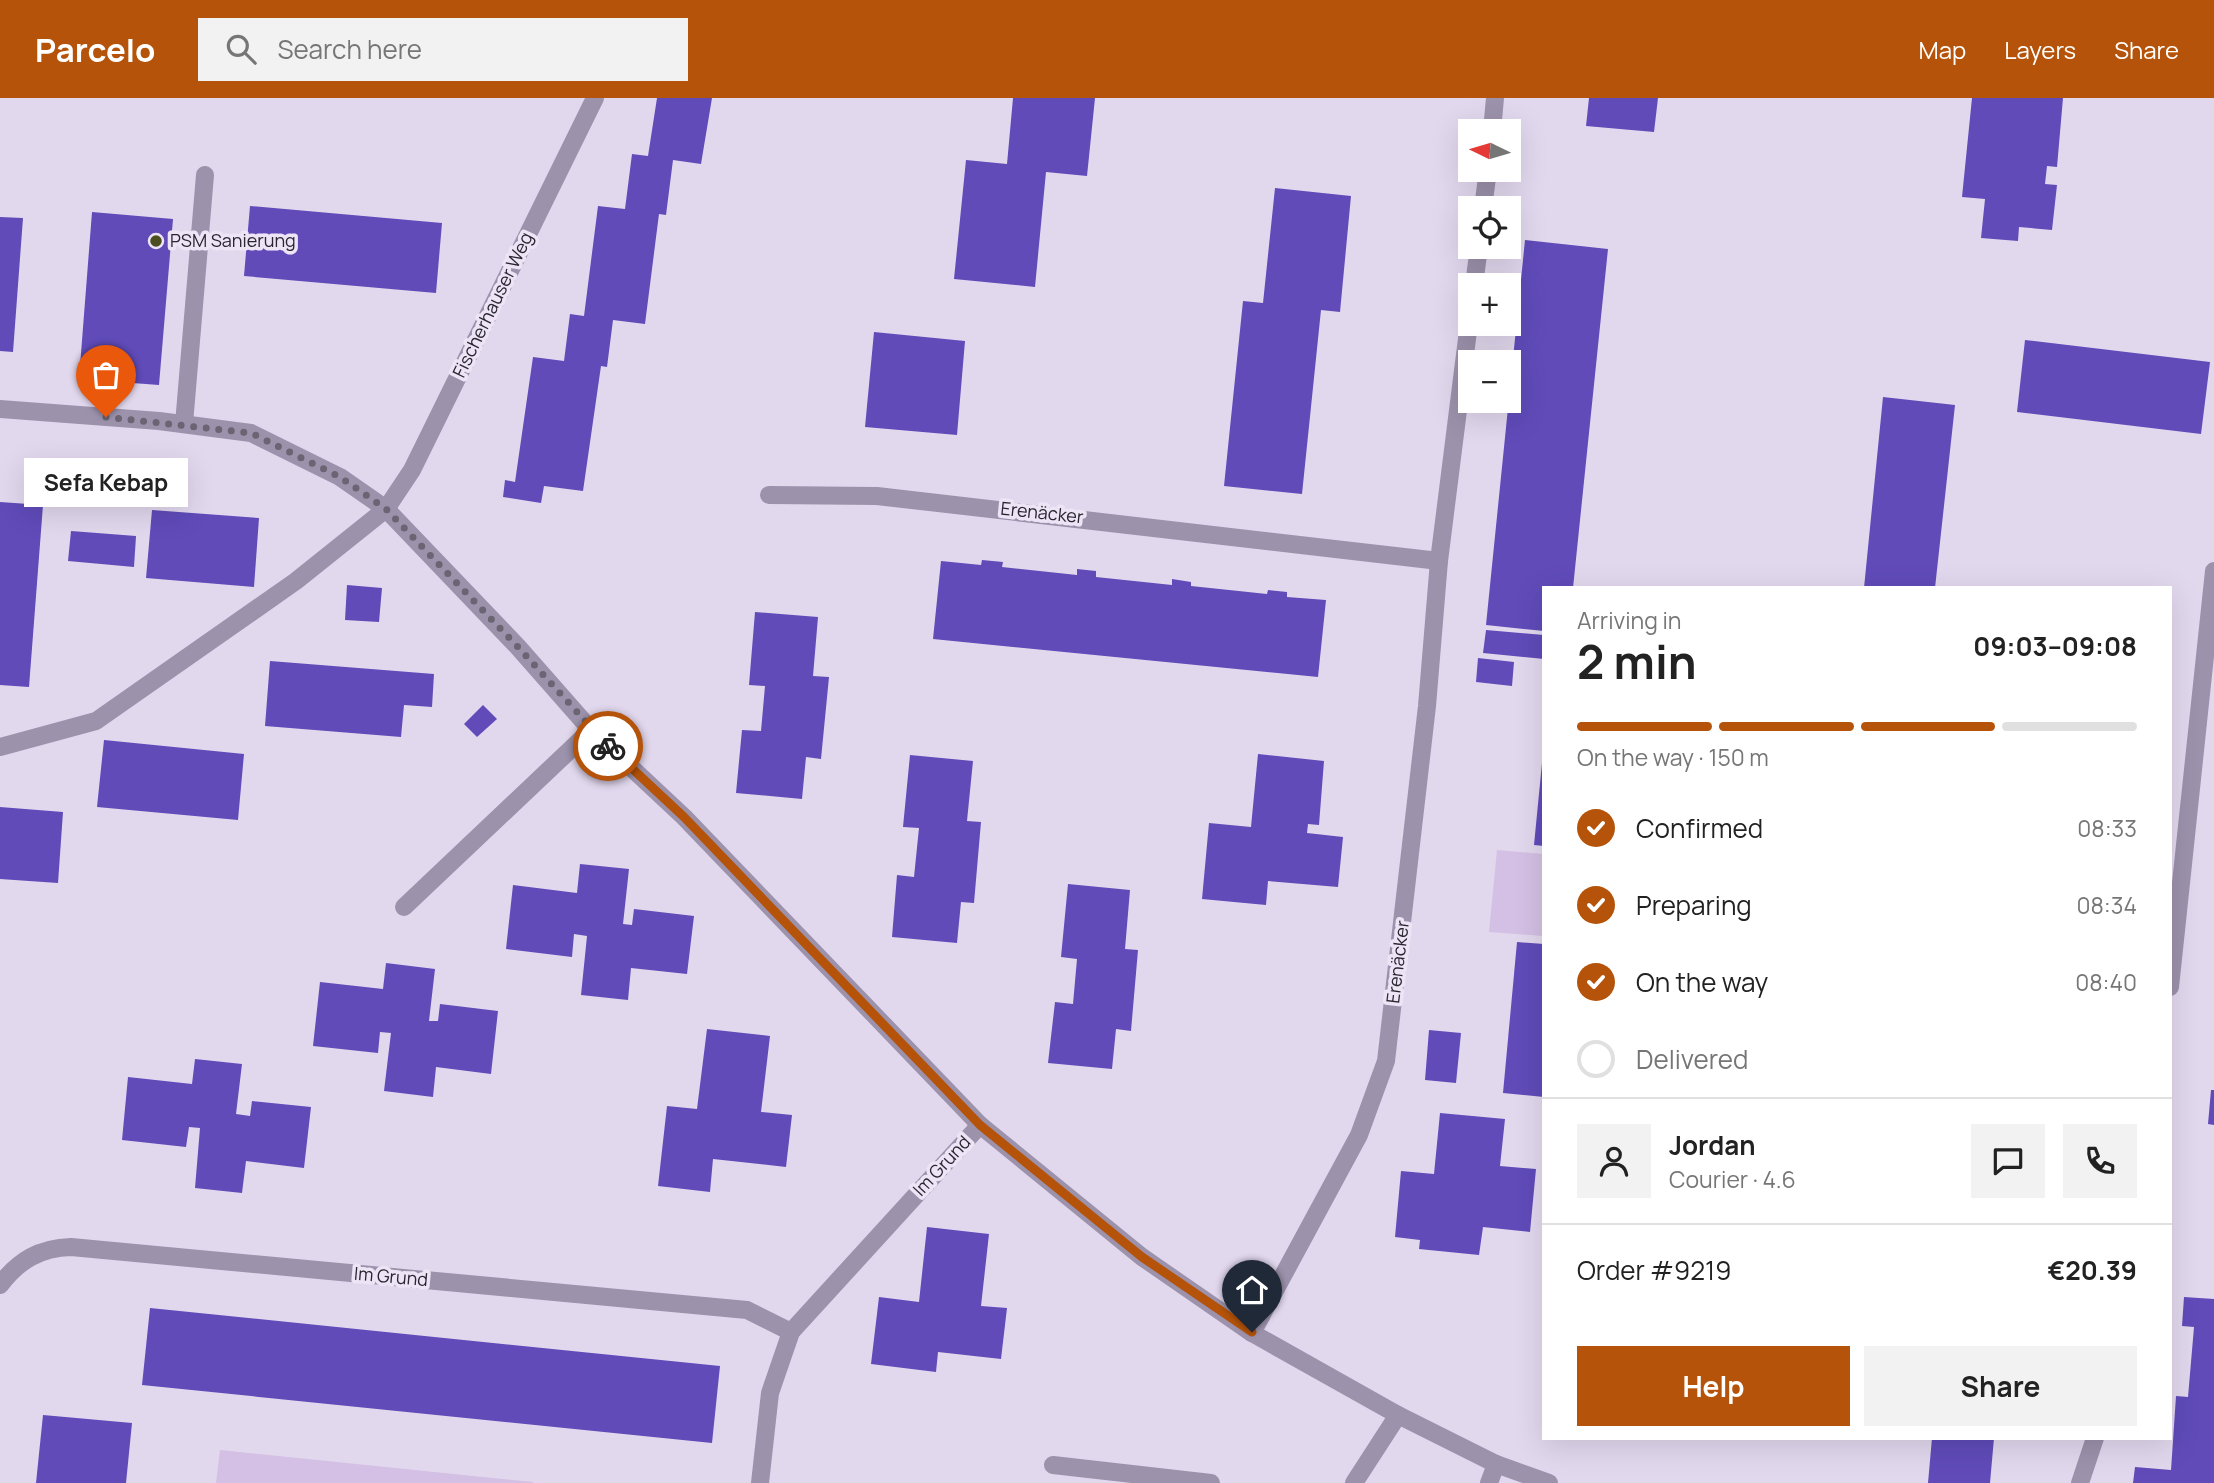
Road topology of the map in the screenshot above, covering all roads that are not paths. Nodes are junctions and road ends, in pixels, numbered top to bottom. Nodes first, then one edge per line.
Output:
1 (595, 98) edge
2 (1495, 98) edge
3 (1493, 119) edge
4 (205, 175) dead end
5 (1467, 336) edge
6 (0, 409) edge
7 (184, 424) junction
8 (769, 495) dead end
9 (386, 509) junction
10 (1439, 561) junction
11 (2214, 572) edge
12 (591, 730) junction
13 (0, 747) edge
14 (404, 907) dead end
15 (2172, 969) edge
16 (980, 1125) junction
17 (0, 1285) edge
18 (791, 1332) junction
19 (1252, 1332) junction
20 (1398, 1415) junction
21 (2094, 1440) edge
22 (1496, 1464) junction
23 (1053, 1465) dead end
24 (760, 1483) edge
25 (1212, 1483) edge
26 (1354, 1483) edge
27 (1489, 1483) edge
28 (1549, 1483) edge
29 (2080, 1483) edge

1 - 9 street, Fischerhauser Weg
2 - 3 street
4 - 7 street
5 - 10 street, Erenäcker
6 - 7 street
7 - 9 street
8 - 10 street, Erenäcker
9 - 12 street
9 - 13 street, Fischerhauser Weg
10 - 19 street, Erenäcker
11 - 15 street
12 - 14 street
12 - 16 street
16 - 18 street, Im Grund
16 - 19 street
17 - 18 street, Im Grund
18 - 24 street, Im Grund
19 - 20 street
20 - 22 street
20 - 26 street
21 - 29 street
22 - 27 street
22 - 28 street
23 - 25 street

